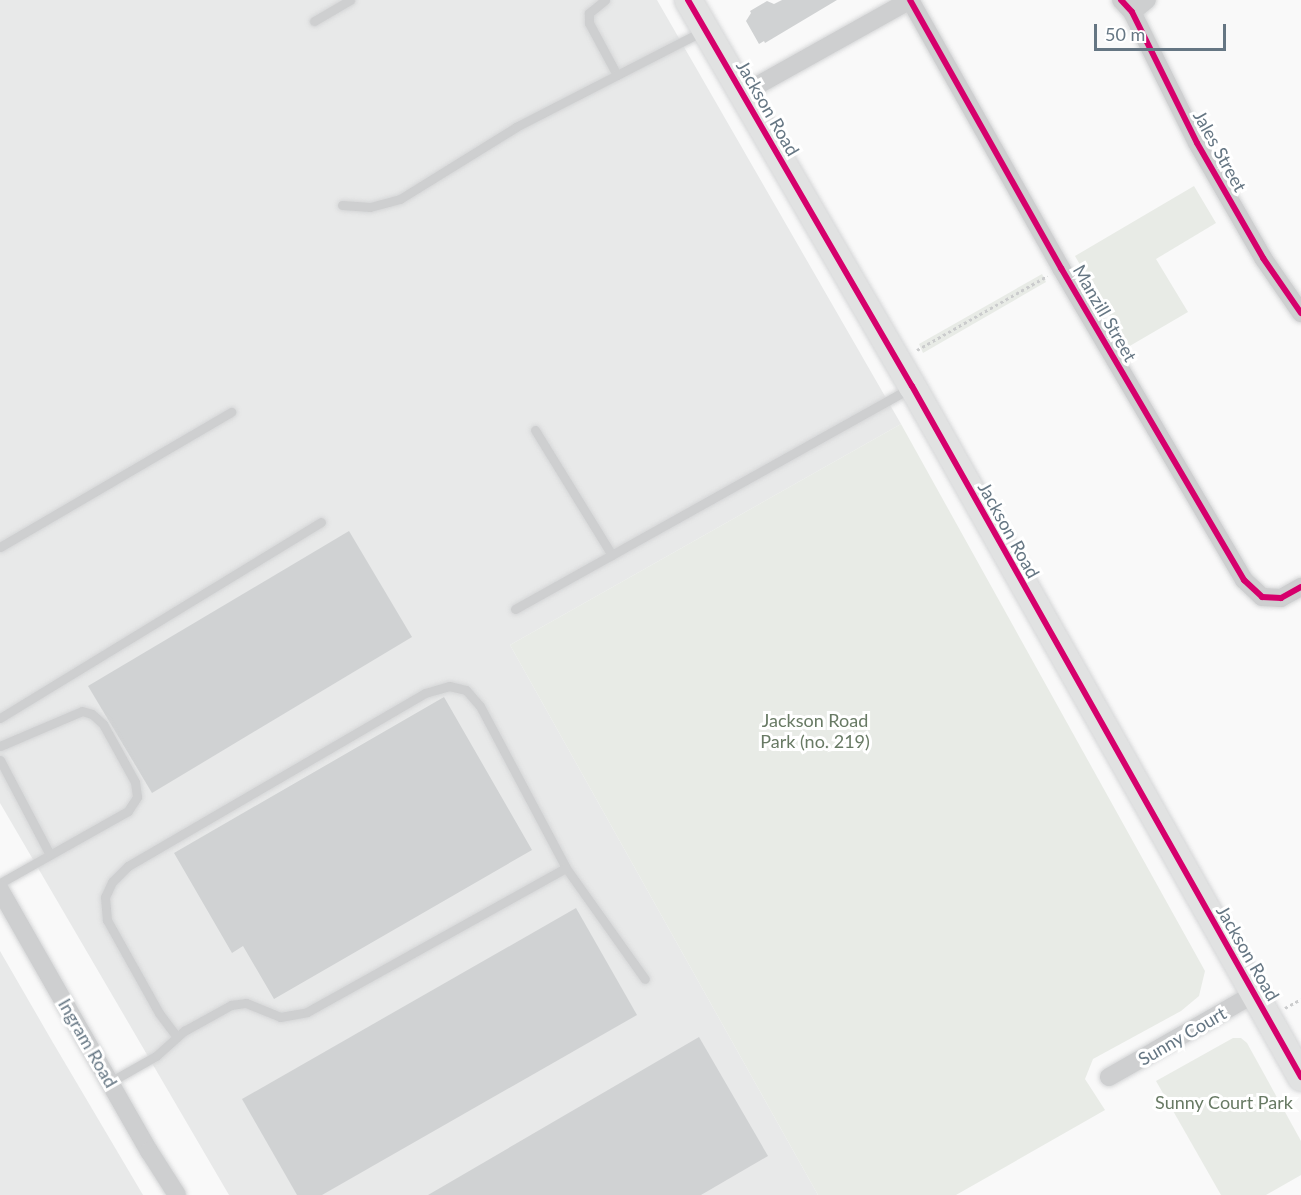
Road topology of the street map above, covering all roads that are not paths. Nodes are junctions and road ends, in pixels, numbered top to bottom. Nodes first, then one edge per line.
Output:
1 (350, 0) edge
2 (605, 0) edge
3 (688, 0) edge
4 (910, 0) edge
5 (1147, 0) edge
6 (1127, 6) edge
7 (314, 21) dead end
8 (705, 30) junction
9 (617, 75) junction
10 (742, 94) junction
11 (342, 205) dead end
12 (1301, 313) edge
13 (912, 386) junction
14 (231, 412) dead end
15 (535, 430) dead end
16 (321, 522) dead end
17 (0, 547) edge
18 (612, 555) junction
19 (1301, 587) edge
20 (515, 609) dead end
21 (0, 717) edge
22 (0, 746) edge
23 (0, 760) edge
24 (50, 855) junction
25 (566, 868) junction
26 (0, 883) edge
27 (0, 890) edge
28 (645, 979) dead end
29 (1254, 994) junction
30 (177, 1037) junction
31 (1109, 1077) dead end
32 (1301, 1077) edge
33 (110, 1082) junction
34 (177, 1195) edge

1 - 7 lane
2 - 9 lane
3 - 8 street, Jackson Road
4 - 10 street
4 - 19 street, Manzill Street
5 - 6 street
6 - 12 street, Jales Street
8 - 9 lane
8 - 10 street, Jackson Road
9 - 11 lane
10 - 13 street, Jackson Road
13 - 18 lane
13 - 29 street, Jackson Road
14 - 17 lane
15 - 18 lane
16 - 21 lane
18 - 20 lane
22 - 24 lane
23 - 24 lane
24 - 26 lane
25 - 28 lane
25 - 30 lane
25 - 30 lane
27 - 33 street, Ingram Road
29 - 31 street, Sunny Court
29 - 32 street, Jackson Road
30 - 33 lane
33 - 34 street, Ingram Road

